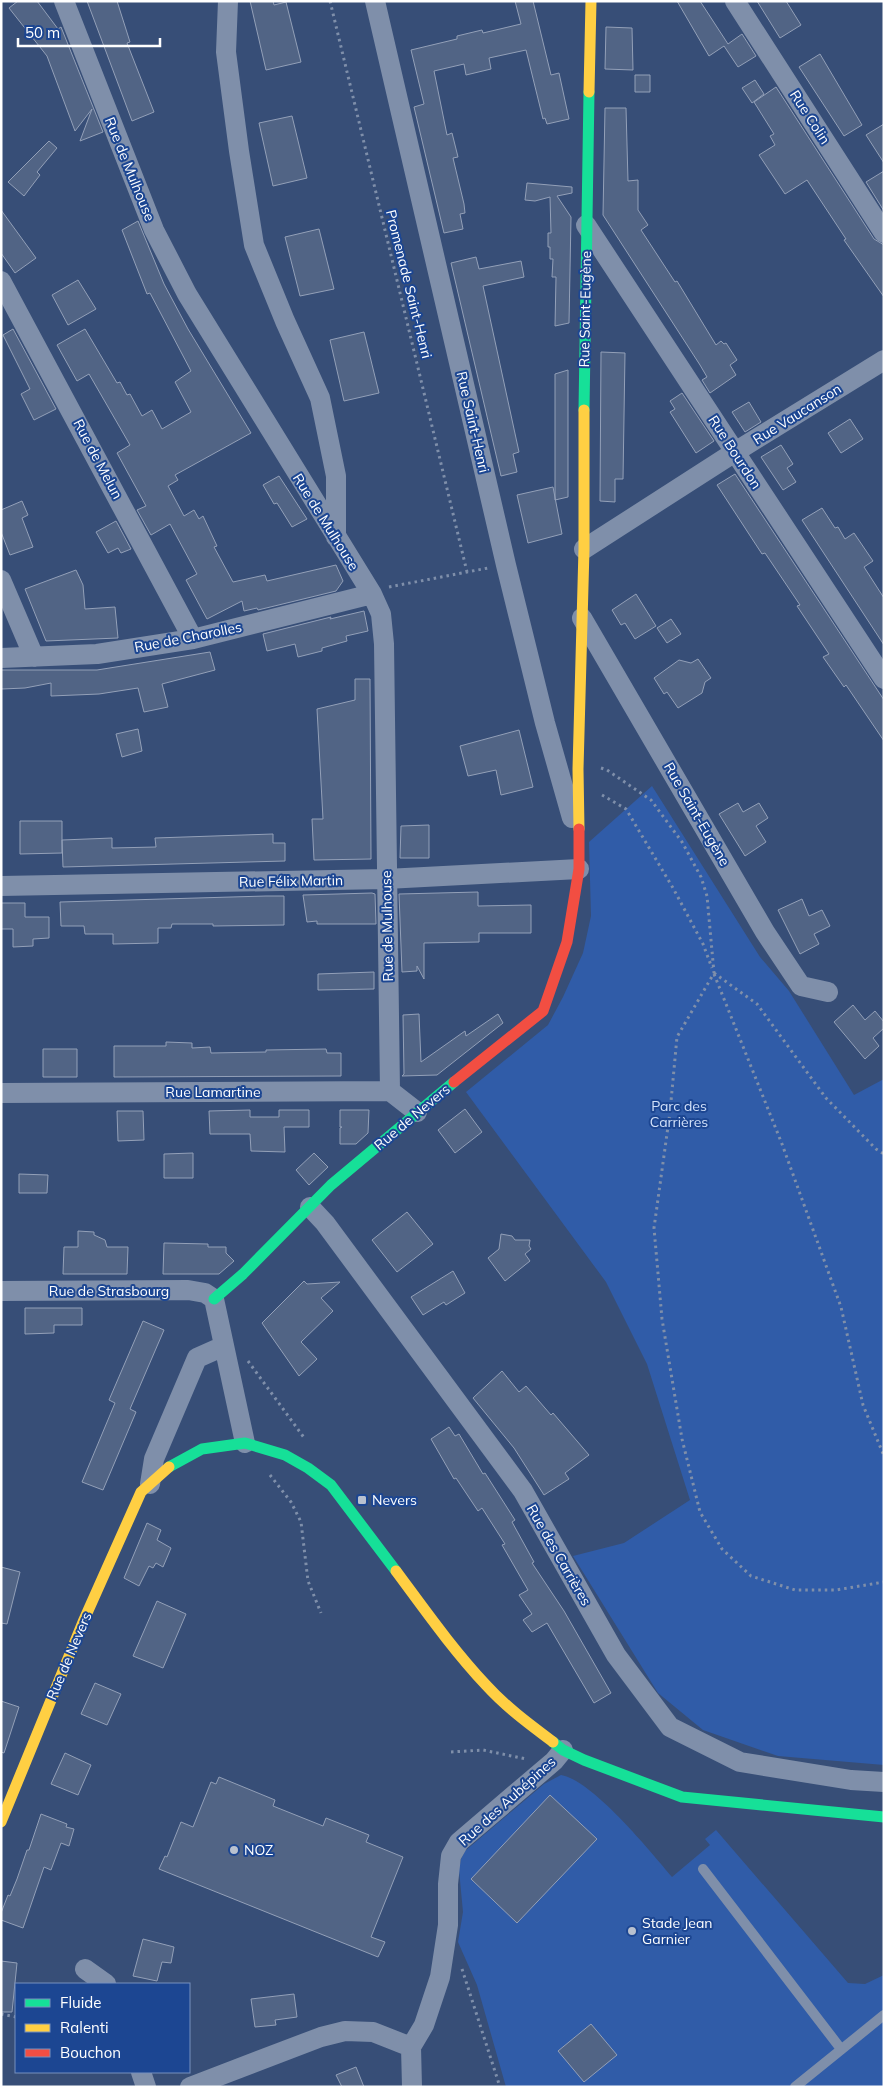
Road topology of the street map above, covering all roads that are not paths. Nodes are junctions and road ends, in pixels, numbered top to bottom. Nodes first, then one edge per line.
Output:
1 (64, 1) edge
2 (228, 1) edge
3 (375, 1) edge
4 (591, 1) edge
5 (735, 1) edge
6 (586, 225) junction
7 (884, 233) edge
8 (1, 281) edge
9 (884, 360) edge
10 (735, 452) junction
11 (336, 538) junction
12 (584, 549) junction
13 (1, 580) edge
14 (370, 592) junction
15 (582, 617) junction
16 (193, 639) junction
17 (34, 657) junction
18 (1, 658) edge
19 (884, 679) edge
20 (578, 842) junction
21 (580, 869) junction
22 (386, 879) junction
23 (1, 886) edge
24 (828, 992) dead end
25 (390, 1091) junction
26 (1, 1093) edge
27 (417, 1112) junction
28 (310, 1208) junction
29 (1, 1291) edge
30 (214, 1299) junction
31 (224, 1346) junction
32 (245, 1443) junction
33 (146, 1488) junction
34 (563, 1750) junction
35 (884, 1782) edge
36 (884, 1818) edge
37 (1, 1822) edge
38 (703, 1869) dead end
39 (85, 1969) dead end
40 (105, 1983) edge
41 (884, 2015) edge
42 (411, 2047) junction
43 (841, 2049) junction
44 (140, 2073) edge
45 (146, 2087) edge
46 (190, 2087) edge
47 (412, 2087) edge
48 (796, 2087) edge

1 - 11 street, Rue de Mulhouse
2 - 11 street
3 - 20 street, Rue Saint-Henri
4 - 6 street, Rue Saint-Eugène
5 - 7 street, Rue Colin
6 - 10 street, Rue Bourdon
6 - 12 street, Rue Saint-Eugène
8 - 16 street, Rue de Melun
9 - 10 street, Rue Vaucanson
10 - 12 street, Rue Vaucanson
10 - 19 street, Rue Bourdon
11 - 14 street, Rue de Mulhouse
12 - 15 street, Rue Saint-Eugène
13 - 17 street
14 - 16 street, Rue de Charolles
14 - 22 street, Rue de Mulhouse
15 - 20 street, Rue Saint-Eugène
15 - 24 street, Rue Saint-Eugène
16 - 17 street, Rue de Charolles
17 - 18 street, Rue de Charolles
20 - 21 street, Rue Saint-Eugène
21 - 22 street, Rue Félix Martin
21 - 27 street, Rue de Nevers
22 - 23 street, Rue Félix Martin
22 - 25 street, Rue de Mulhouse
25 - 26 street, Rue Lamartine
25 - 27 street
27 - 28 street, Rue de Nevers
28 - 30 street, Rue de Nevers
28 - 35 street, Rue des Carrières
29 - 30 street, Rue de Strasbourg
30 - 31 street
31 - 32 street
31 - 33 street, Rue de Nevers
32 - 33 street
32 - 34 street
33 - 37 street, Rue de Nevers
34 - 36 street
34 - 42 street, Rue des Aubépines
38 - 43 lane
39 - 40 street
41 - 43 lane
42 - 46 street
42 - 47 street
43 - 48 lane
44 - 45 street

